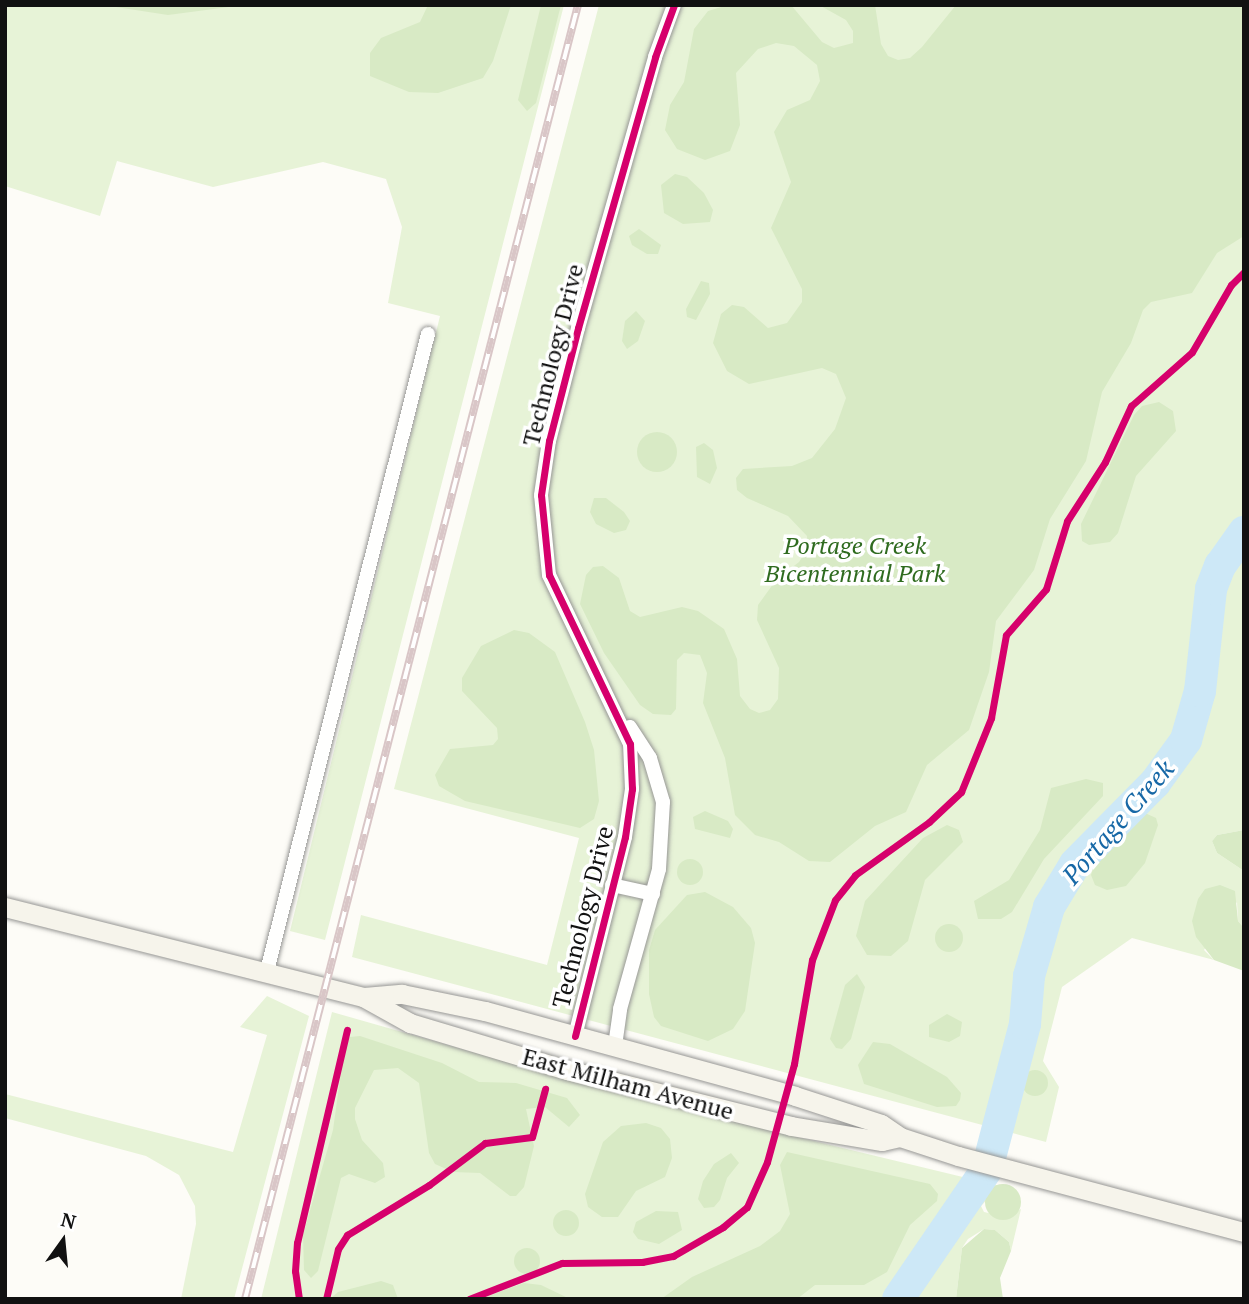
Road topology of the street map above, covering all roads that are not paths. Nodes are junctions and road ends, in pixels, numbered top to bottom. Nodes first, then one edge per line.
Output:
1 (674, 5) edge
2 (428, 334) dead end
3 (608, 693) junction
4 (612, 885) junction
5 (653, 894) junction
6 (5, 907) edge
7 (267, 971) junction
8 (363, 997) junction
9 (575, 1036) junction
10 (615, 1046) junction
11 (900, 1137) junction
12 (1244, 1232) edge

1 - 3 street, Technology Drive
2 - 7 street
3 - 4 street, Technology Drive
3 - 5 street
4 - 5 street
4 - 9 street, Technology Drive
5 - 10 street
6 - 7 street, East Milham Avenue
7 - 8 street, East Milham Avenue
8 - 9 street, East Milham Avenue
8 - 11 street, East Milham Avenue
9 - 10 street, East Milham Avenue
10 - 11 street, East Milham Avenue
11 - 12 street, East Milham Avenue

